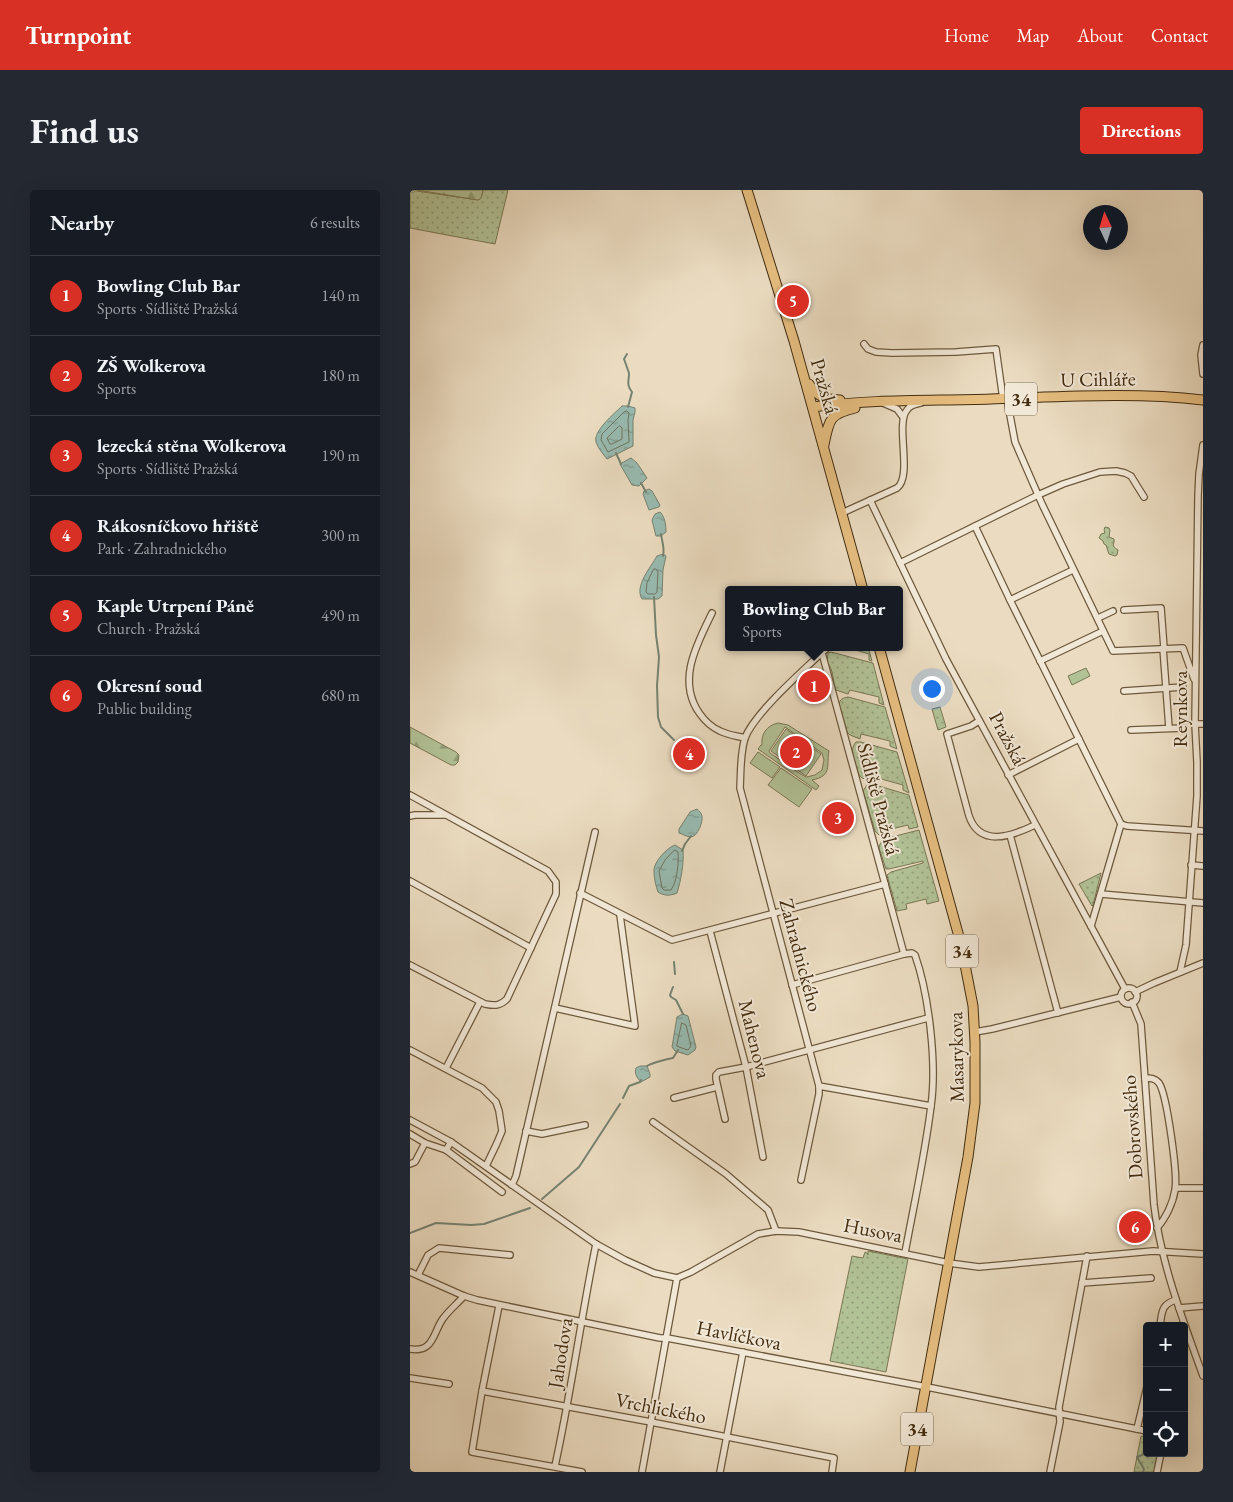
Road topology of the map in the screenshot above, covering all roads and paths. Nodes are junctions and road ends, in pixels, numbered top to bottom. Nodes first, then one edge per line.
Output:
1 (747, 190) edge
2 (864, 344) dead end
3 (1203, 345) edge
4 (803, 374) junction
5 (1203, 374) edge
6 (1005, 399) junction
7 (1203, 400) edge
8 (930, 401) junction
9 (876, 403) junction
10 (813, 407) junction
11 (903, 417) junction
12 (1203, 445) edge
13 (824, 447) junction
14 (1038, 495) junction
15 (1144, 498) dead end
16 (870, 500) junction
17 (842, 513) junction
18 (975, 526) junction
19 (900, 563) junction
20 (1073, 570) junction
21 (862, 586) edge
22 (1010, 600) junction
23 (1124, 610) dead end
24 (1113, 611) dead end
25 (712, 612) dead end
26 (1098, 618) junction
27 (1103, 631) junction
28 (1163, 648) junction
29 (880, 651) edge
30 (822, 653) joint
31 (1040, 661) junction
32 (1196, 685) junction
33 (1183, 687) dead end
34 (1166, 688) junction
35 (1124, 691) dead end
36 (979, 722) junction
37 (1195, 724) junction
38 (1203, 724) edge
39 (1169, 728) junction
40 (1184, 728) dead end
41 (1131, 730) dead end
42 (746, 738) junction
43 (1079, 739) junction
44 (1200, 763) edge
45 (1008, 775) junction
46 (410, 795) edge
47 (1200, 797) edge
48 (446, 815) junction
49 (410, 816) edge
50 (1121, 824) junction
51 (1036, 825) junction
52 (1193, 830) junction
53 (1203, 830) edge
54 (595, 832) dead end
55 (1010, 835) junction
56 (1191, 865) junction
57 (1203, 866) edge
58 (410, 881) edge
59 (885, 884) junction
60 (580, 894) junction
61 (1100, 894) junction
62 (1189, 902) junction
63 (1203, 903) edge
64 (620, 914) junction
65 (773, 914) junction
66 (1091, 926) junction
67 (710, 931) junction
68 (530, 948) junction
69 (904, 954) junction
70 (1203, 963) edge
71 (410, 965) edge
72 (1180, 972) junction
73 (792, 985) junction
74 (1125, 989) junction
75 (1136, 992) junction
76 (1121, 997) junction
77 (480, 1002) junction
78 (1132, 1002) junction
79 (555, 1008) junction
80 (1058, 1013) junction
81 (928, 1018) junction
82 (975, 1032) junction
83 (810, 1049) junction
84 (410, 1050) edge
85 (746, 1067) junction
86 (446, 1068) junction
87 (1145, 1078) junction
88 (819, 1086) junction
89 (717, 1087) junction
90 (674, 1098) dead end
91 (931, 1106) junction
92 (725, 1119) dead end
93 (410, 1120) edge
94 (653, 1122) dead end
95 (584, 1125) dead end
96 (526, 1131) junction
97 (410, 1134) edge
98 (425, 1142) junction
99 (452, 1142) junction
100 (446, 1150) junction
101 (763, 1157) dead end
102 (410, 1164) edge
103 (486, 1166) junction
104 (801, 1180) dead end
105 (512, 1185) junction
106 (1176, 1188) junction
107 (1203, 1188) edge
108 (502, 1192) dead end
109 (1158, 1228) junction
110 (776, 1232) junction
111 (596, 1244) junction
112 (1163, 1251) junction
113 (905, 1253) junction
114 (1203, 1254) edge
115 (510, 1255) dead end
116 (1087, 1256) junction
117 (948, 1263) junction
118 (410, 1272) edge
119 (418, 1275) junction
120 (677, 1278) junction
121 (1151, 1278) dead end
122 (1082, 1283) junction
123 (464, 1296) junction
124 (1176, 1300) junction
125 (500, 1306) junction
126 (1203, 1306) edge
127 (1179, 1308) junction
128 (581, 1322) junction
129 (1161, 1322) edge
130 (667, 1338) junction
131 (410, 1349) edge
132 (743, 1352) junction
133 (1201, 1363) edge
134 (1203, 1376) edge
135 (410, 1378) edge
136 (449, 1384) dead end
137 (925, 1386) junction
138 (482, 1391) junction
139 (568, 1406) junction
140 (1143, 1408) edge
141 (1059, 1413) junction
142 (651, 1422) junction
143 (1137, 1429) junction
144 (1143, 1430) edge
145 (726, 1437) junction
146 (1160, 1457) edge
147 (555, 1466) junction
148 (582, 1472) edge
149 (642, 1472) edge
150 (720, 1472) edge
151 (832, 1472) edge
152 (910, 1472) edge
153 (1050, 1472) edge
154 (1157, 1472) edge

1 - 4 main road, Pražská
2 - 6 street
3 - 5 street
4 - 9 main road
4 - 10 main road, Pražská
6 - 7 main road, U Cihláře / 34
6 - 8 main road, U Cihláře / 34
6 - 14 street
8 - 9 main road, U Cihláře / 34
8 - 11 street
9 - 10 main road, 34
9 - 11 street
9 - 13 main road
10 - 13 main road, Pražská
11 - 16 street
12 - 32 street, Reynkova
13 - 17 main road, Pražská
14 - 15 street
14 - 18 street
14 - 20 street
16 - 17 street
16 - 19 street, Pražská
17 - 21 main road
18 - 19 street
18 - 22 street
19 - 36 street, Pražská
20 - 22 street
20 - 26 street
22 - 31 street
23 - 28 street
24 - 26 street
25 - 42 street
26 - 27 street
27 - 28 street
27 - 31 street
28 - 32 street
28 - 34 street
29 - 82 main road, Masarykova / 34
30 - 42 street, Zahradnického
30 - 59 street, Sídliště Pražská
31 - 43 street
32 - 37 street, Reynkova
33 - 34 street
34 - 35 street
34 - 39 street
36 - 45 street, Pražská
36 - 55 street
37 - 38 street
37 - 44 street, Reynkova
39 - 40 street
39 - 41 street
42 - 65 street, Zahradnického
43 - 45 street
43 - 50 street
44 - 47 street, Reynkova
45 - 51 street, Pražská
46 - 48 street
47 - 52 street, Reynkova
48 - 49 street
48 - 68 street
50 - 52 street
50 - 61 street
51 - 55 street
51 - 66 street, Pražská
52 - 53 street
52 - 56 street, Reynkova
54 - 60 street
55 - 80 street
56 - 57 street
56 - 62 street, Reynkova
58 - 68 street
59 - 65 street
59 - 69 street, Sídliště Pražská
60 - 64 street
60 - 79 street
61 - 62 street
61 - 66 street
62 - 63 street
62 - 72 street, Reynkova
64 - 67 street
64 - 79 street
65 - 67 street
65 - 73 street, Zahradnického
66 - 74 street, Pražská
67 - 85 street, Mahenova
68 - 77 street
69 - 73 street
69 - 81 street
70 - 72 street
71 - 77 street
72 - 75 street
73 - 83 street, Zahradnického
74 - 75 street
74 - 76 street
75 - 78 street
76 - 78 street
76 - 80 street
77 - 86 street
78 - 87 street, Dobrovského
79 - 96 street
80 - 82 street
81 - 83 street
81 - 91 street
82 - 117 main road, Masarykova / 34
83 - 85 street
83 - 88 street, Zahradnického
84 - 86 street
85 - 89 street
85 - 101 street, Mahenova
86 - 103 street
87 - 106 street
87 - 109 street, Dobrovského
88 - 91 street
88 - 104 street, Zahradnického
89 - 90 street
89 - 92 street
91 - 113 street
93 - 99 street
94 - 110 street
95 - 96 street
96 - 105 street
97 - 98 street
98 - 100 street
98 - 102 street
99 - 100 street
99 - 103 street
100 - 108 street
103 - 105 street
105 - 111 street
106 - 107 street
106 - 109 street
109 - 112 street, Dobrovského
110 - 113 street, Husova
110 - 120 street, Husova
111 - 120 street
111 - 128 street, Jahodova
112 - 114 street, Husova
112 - 116 street, Husova
112 - 124 street, Dobrovského
113 - 117 street, Husova
115 - 119 street
116 - 117 street, Husova
116 - 122 street
117 - 137 main road, Masarykova / 34
118 - 119 street, Havlíčkova
119 - 123 street, Havlíčkova
120 - 130 street
121 - 122 street
122 - 141 street
123 - 125 street, Havlíčkova
123 - 131 street
124 - 127 street, Dobrovského
124 - 129 street
125 - 128 street, Havlíčkova
125 - 138 street
126 - 127 street
127 - 133 street, Dobrovského
128 - 130 street, Havlíčkova
128 - 139 street, Jahodova
130 - 132 street, Havlíčkova
130 - 142 street
132 - 137 street, Havlíčkova
132 - 145 street
133 - 134 street, Dobrovského
135 - 136 street
137 - 141 street, Havlíčkova
137 - 152 main road, Masarykova / 34
138 - 139 street, Vrchlického
138 - 147 street
139 - 142 street, Vrchlického
139 - 147 street, Jahodova
140 - 143 street
141 - 143 street, Havlíčkova
141 - 153 street
142 - 145 street, Vrchlického
142 - 149 street
143 - 144 street, Havlíčkova
145 - 150 street
145 - 151 street, Vrchlického
146 - 154 street
147 - 148 street

